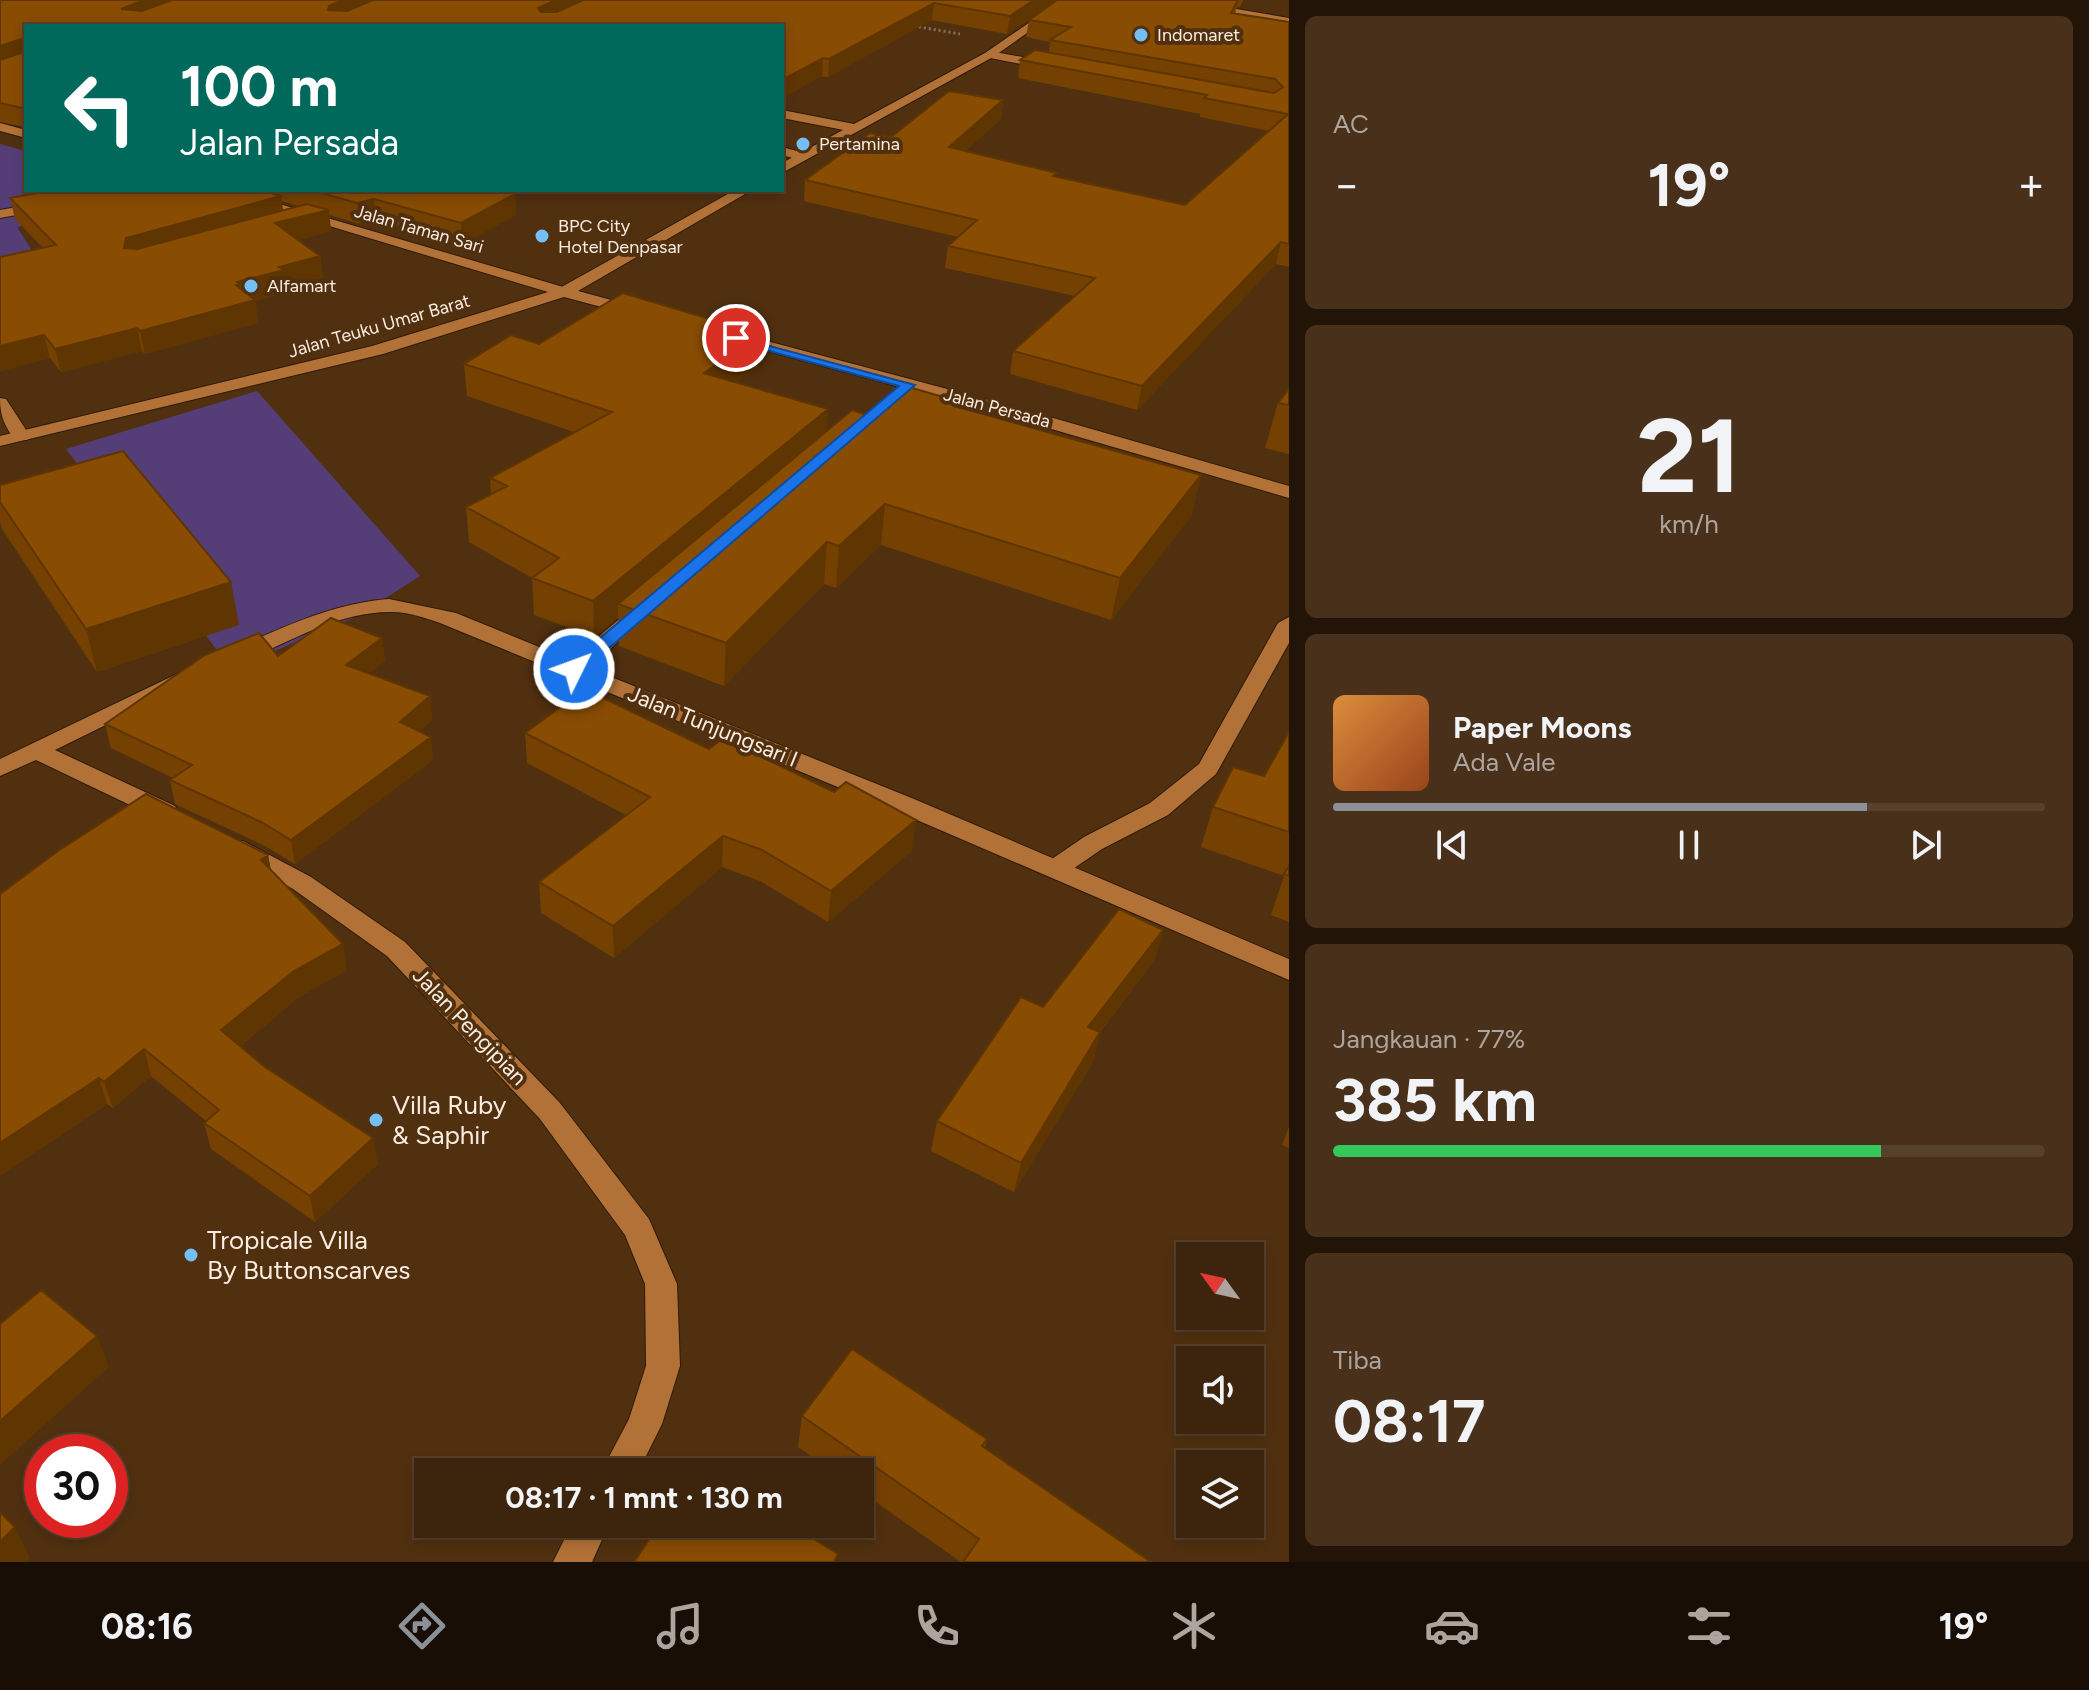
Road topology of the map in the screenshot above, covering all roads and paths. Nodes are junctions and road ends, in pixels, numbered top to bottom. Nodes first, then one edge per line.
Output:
1 (1069, 0) edge
2 (1164, 0) edge
3 (1289, 21) edge
4 (905, 24) edge
5 (1008, 42) junction
6 (989, 55) junction
7 (1067, 69) edge
8 (784, 114) edge
9 (0, 127) edge
10 (854, 128) junction
11 (24, 133) edge
12 (784, 152) edge
13 (803, 157) junction
14 (784, 168) edge
15 (224, 192) edge
16 (741, 192) edge
17 (57, 203) edge
18 (0, 214) edge
19 (310, 218) junction
20 (281, 225) edge
21 (564, 292) junction
22 (654, 316) edge
23 (714, 332) edge
24 (909, 385) junction
25 (0, 403) edge
26 (884, 405) edge
27 (21, 436) junction
28 (0, 441) edge
29 (1289, 492) edge
30 (655, 599) edge
31 (1289, 623) edge
32 (574, 669) junction
33 (35, 750) junction
34 (0, 768) edge
35 (184, 820) edge
36 (212, 834) edge
37 (1055, 869) junction
38 (1289, 970) edge
39 (627, 1458) edge
40 (584, 1538) edge
41 (572, 1562) edge

1 - 5 street
2 - 3 street
4 - 5 path
5 - 6 street
6 - 7 street
6 - 10 street
8 - 10 street
9 - 11 street
10 - 13 street
12 - 13 street
13 - 14 street
15 - 19 street, Jalan Taman Sari
16 - 21 street, Jalan Teuku Umar Barat
17 - 18 street
19 - 20 street
19 - 21 street, Jalan Taman Sari
21 - 22 street
21 - 27 street, Jalan Teuku Umar Barat
23 - 24 street, Jalan Persada
24 - 26 street
24 - 29 street, Jalan Persada
25 - 27 street
27 - 28 street, Jalan Teuku Umar Barat
30 - 32 street
31 - 37 street
32 - 33 street, Jalan Tunjungsari I
32 - 37 street, Jalan Tunjungsari I
33 - 34 street, Jalan Tunjungsari I
33 - 35 street
36 - 39 street, Jalan Pengipian
37 - 38 street, Jalan Tunjungsari I
40 - 41 street

